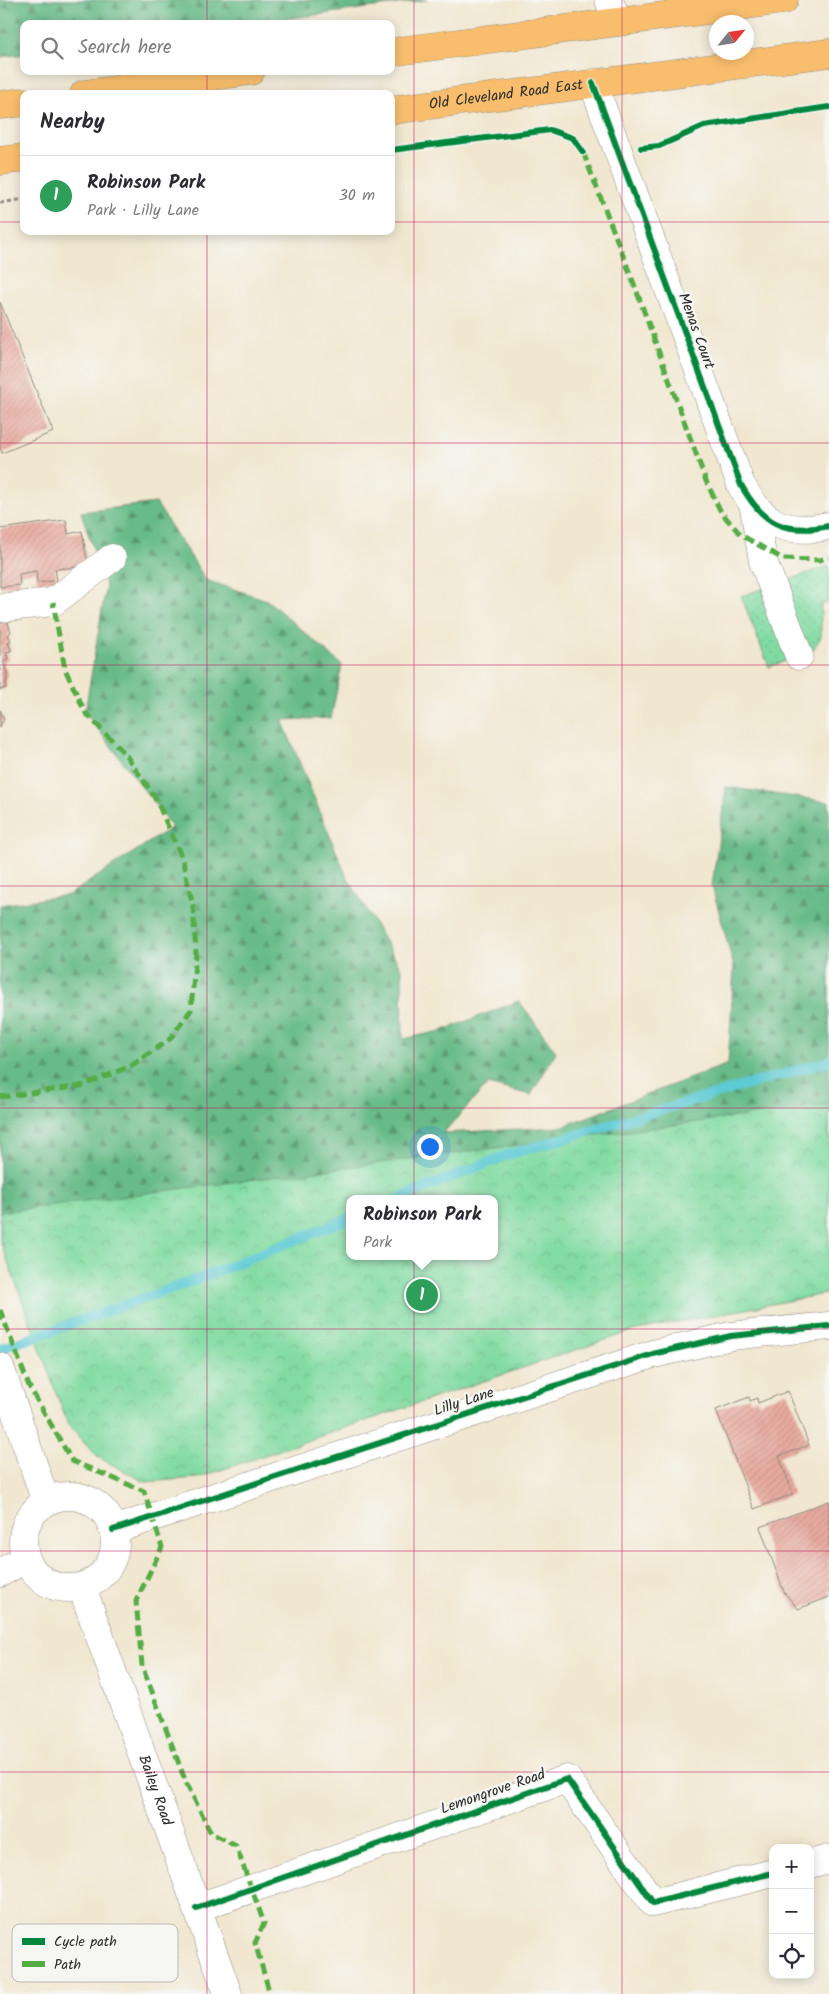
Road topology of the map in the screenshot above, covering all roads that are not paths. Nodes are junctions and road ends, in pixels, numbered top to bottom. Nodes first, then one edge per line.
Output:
1 (784, 0) edge
2 (613, 11) edge
3 (395, 51) edge
4 (829, 53) edge
5 (222, 75) edge
6 (593, 84) junction
7 (113, 90) edge
8 (20, 102) edge
9 (0, 105) edge
10 (395, 109) edge
11 (20, 158) edge
12 (0, 161) edge
13 (754, 508) junction
14 (829, 526) edge
15 (112, 558) dead end
16 (0, 608) edge
17 (799, 656) dead end
18 (829, 1326) edge
19 (0, 1366) edge
20 (46, 1502) junction
21 (113, 1530) junction
22 (25, 1559) junction
23 (0, 1573) edge
24 (82, 1587) junction
25 (829, 1859) edge
26 (814, 1863) edge
27 (769, 1874) edge
28 (196, 1908) junction
29 (228, 1994) edge

1 - 2 main road
2 - 3 main road
4 - 6 main road, Old Cleveland Road East
5 - 7 main road
6 - 10 main road, Old Cleveland Road East
6 - 13 street, Menas Court
8 - 9 main road
11 - 12 main road
13 - 14 street, Menas Court
13 - 17 street
15 - 16 street
18 - 21 street, Lilly Lane
19 - 20 street
20 - 21 street
20 - 22 street
21 - 24 street
22 - 23 street
22 - 24 street
24 - 28 street, Bailey Road
25 - 26 street
27 - 28 street, Lemongrove Road
28 - 29 street, Bailey Road

